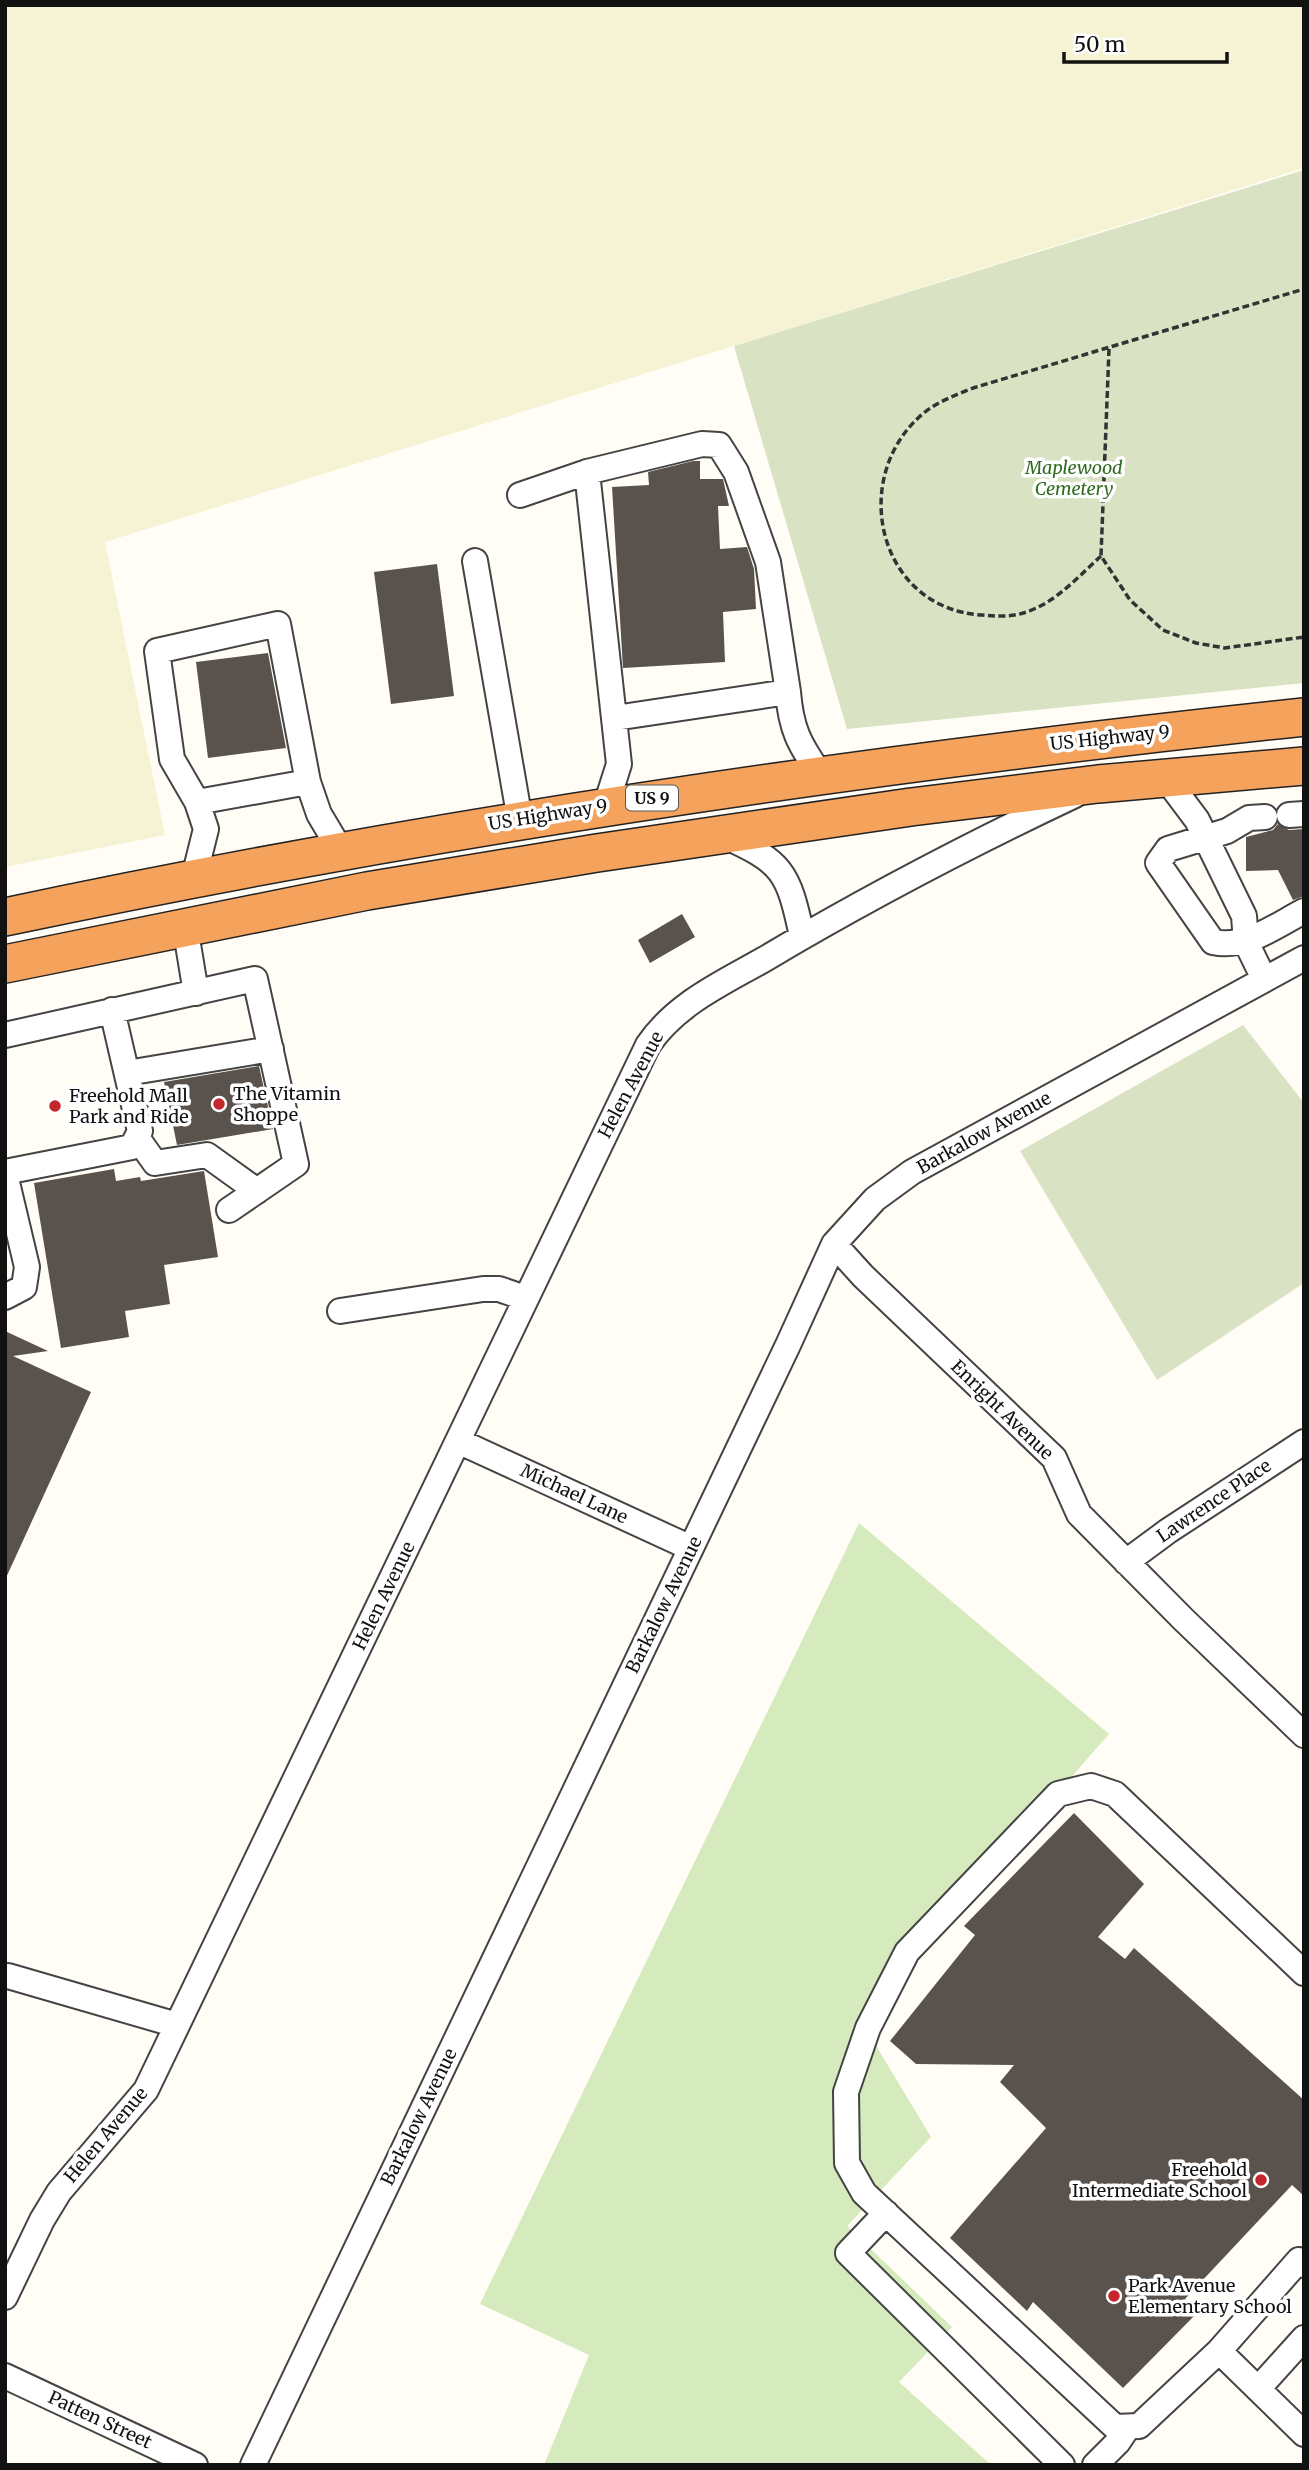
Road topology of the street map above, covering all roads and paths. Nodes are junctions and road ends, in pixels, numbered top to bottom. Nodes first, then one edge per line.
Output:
1 (1304, 289) edge
2 (1109, 349) junction
3 (587, 472) junction
4 (520, 495) dead end
5 (1101, 556) junction
6 (475, 561) dead end
7 (1304, 637) edge
8 (788, 692) junction
9 (1304, 717) edge
10 (615, 718) junction
11 (1304, 766) edge
12 (820, 774) junction
13 (1167, 780) junction
14 (308, 782) junction
15 (1098, 784) junction
16 (197, 802) junction
17 (607, 805) junction
18 (1286, 815) edge
19 (520, 820) junction
20 (722, 835) junction
21 (1204, 836) junction
22 (341, 851) junction
23 (194, 877) junction
24 (1304, 911) edge
25 (5, 917) edge
26 (185, 926) junction
27 (802, 936) junction
28 (1245, 942) junction
29 (1304, 958) edge
30 (5, 964) edge
31 (1264, 979) junction
32 (197, 993) junction
33 (112, 1010) junction
34 (5, 1035) edge
35 (271, 1049) junction
36 (127, 1073) junction
37 (138, 1139) junction
38 (5, 1173) edge
39 (257, 1191) junction
40 (229, 1210) dead end
41 (834, 1244) junction
42 (5, 1297) edge
43 (525, 1298) junction
44 (340, 1311) dead end
45 (458, 1441) junction
46 (1304, 1442) edge
47 (691, 1548) junction
48 (1126, 1562) junction
49 (1304, 1735) edge
50 (1304, 1973) edge
51 (8, 1976) dead end
52 (177, 2025) junction
53 (886, 2213) junction
54 (1304, 2265) edge
55 (5, 2297) edge
56 (1304, 2338) edge
57 (1219, 2351) junction
58 (5, 2376) edge
59 (1258, 2389) junction
60 (1128, 2427) junction
61 (1301, 2427) edge
62 (195, 2465) edge
63 (253, 2465) edge
64 (1062, 2465) edge
65 (1096, 2465) edge

1 - 2 path
2 - 5 path
2 - 5 path
3 - 4 street
3 - 8 street
3 - 10 street
5 - 7 path
6 - 19 street
8 - 10 street
8 - 12 street
9 - 12 highway, US Highway 9 / US 9
10 - 17 street
11 - 13 highway
12 - 17 highway, US Highway 9 / US 9
13 - 15 highway
13 - 21 street
14 - 16 street
14 - 16 street
14 - 22 street
15 - 20 highway
15 - 27 street, Helen Avenue
16 - 23 street
17 - 19 highway, US Highway 9 / US 9
18 - 21 street
19 - 22 highway, US Highway 9 / US 9
20 - 26 highway
20 - 27 street
21 - 28 street
21 - 28 street
22 - 23 highway, US Highway 9 / US 9
23 - 25 highway, US Highway 9 / US 9
24 - 28 street
26 - 30 highway
26 - 32 street
27 - 43 street, Helen Avenue
28 - 31 street
29 - 31 street, Barkalow Avenue
31 - 41 street, Barkalow Avenue
32 - 33 street
32 - 35 street
33 - 34 street
33 - 36 street
35 - 36 street
35 - 39 street
36 - 37 street
37 - 38 street
37 - 39 street
38 - 42 street
39 - 40 street
41 - 47 street, Barkalow Avenue
41 - 48 street, Enright Avenue
43 - 44 street
43 - 45 street, Helen Avenue
45 - 47 street, Michael Lane
45 - 52 street, Helen Avenue
46 - 48 street, Lawrence Place
47 - 63 street, Barkalow Avenue
48 - 49 street, Enright Avenue
50 - 53 street
51 - 52 street
52 - 55 street, Helen Avenue
53 - 60 street
53 - 64 street
54 - 57 street
56 - 59 street
57 - 59 street
57 - 60 street
58 - 62 street, Patten Street
59 - 61 street
60 - 65 street

